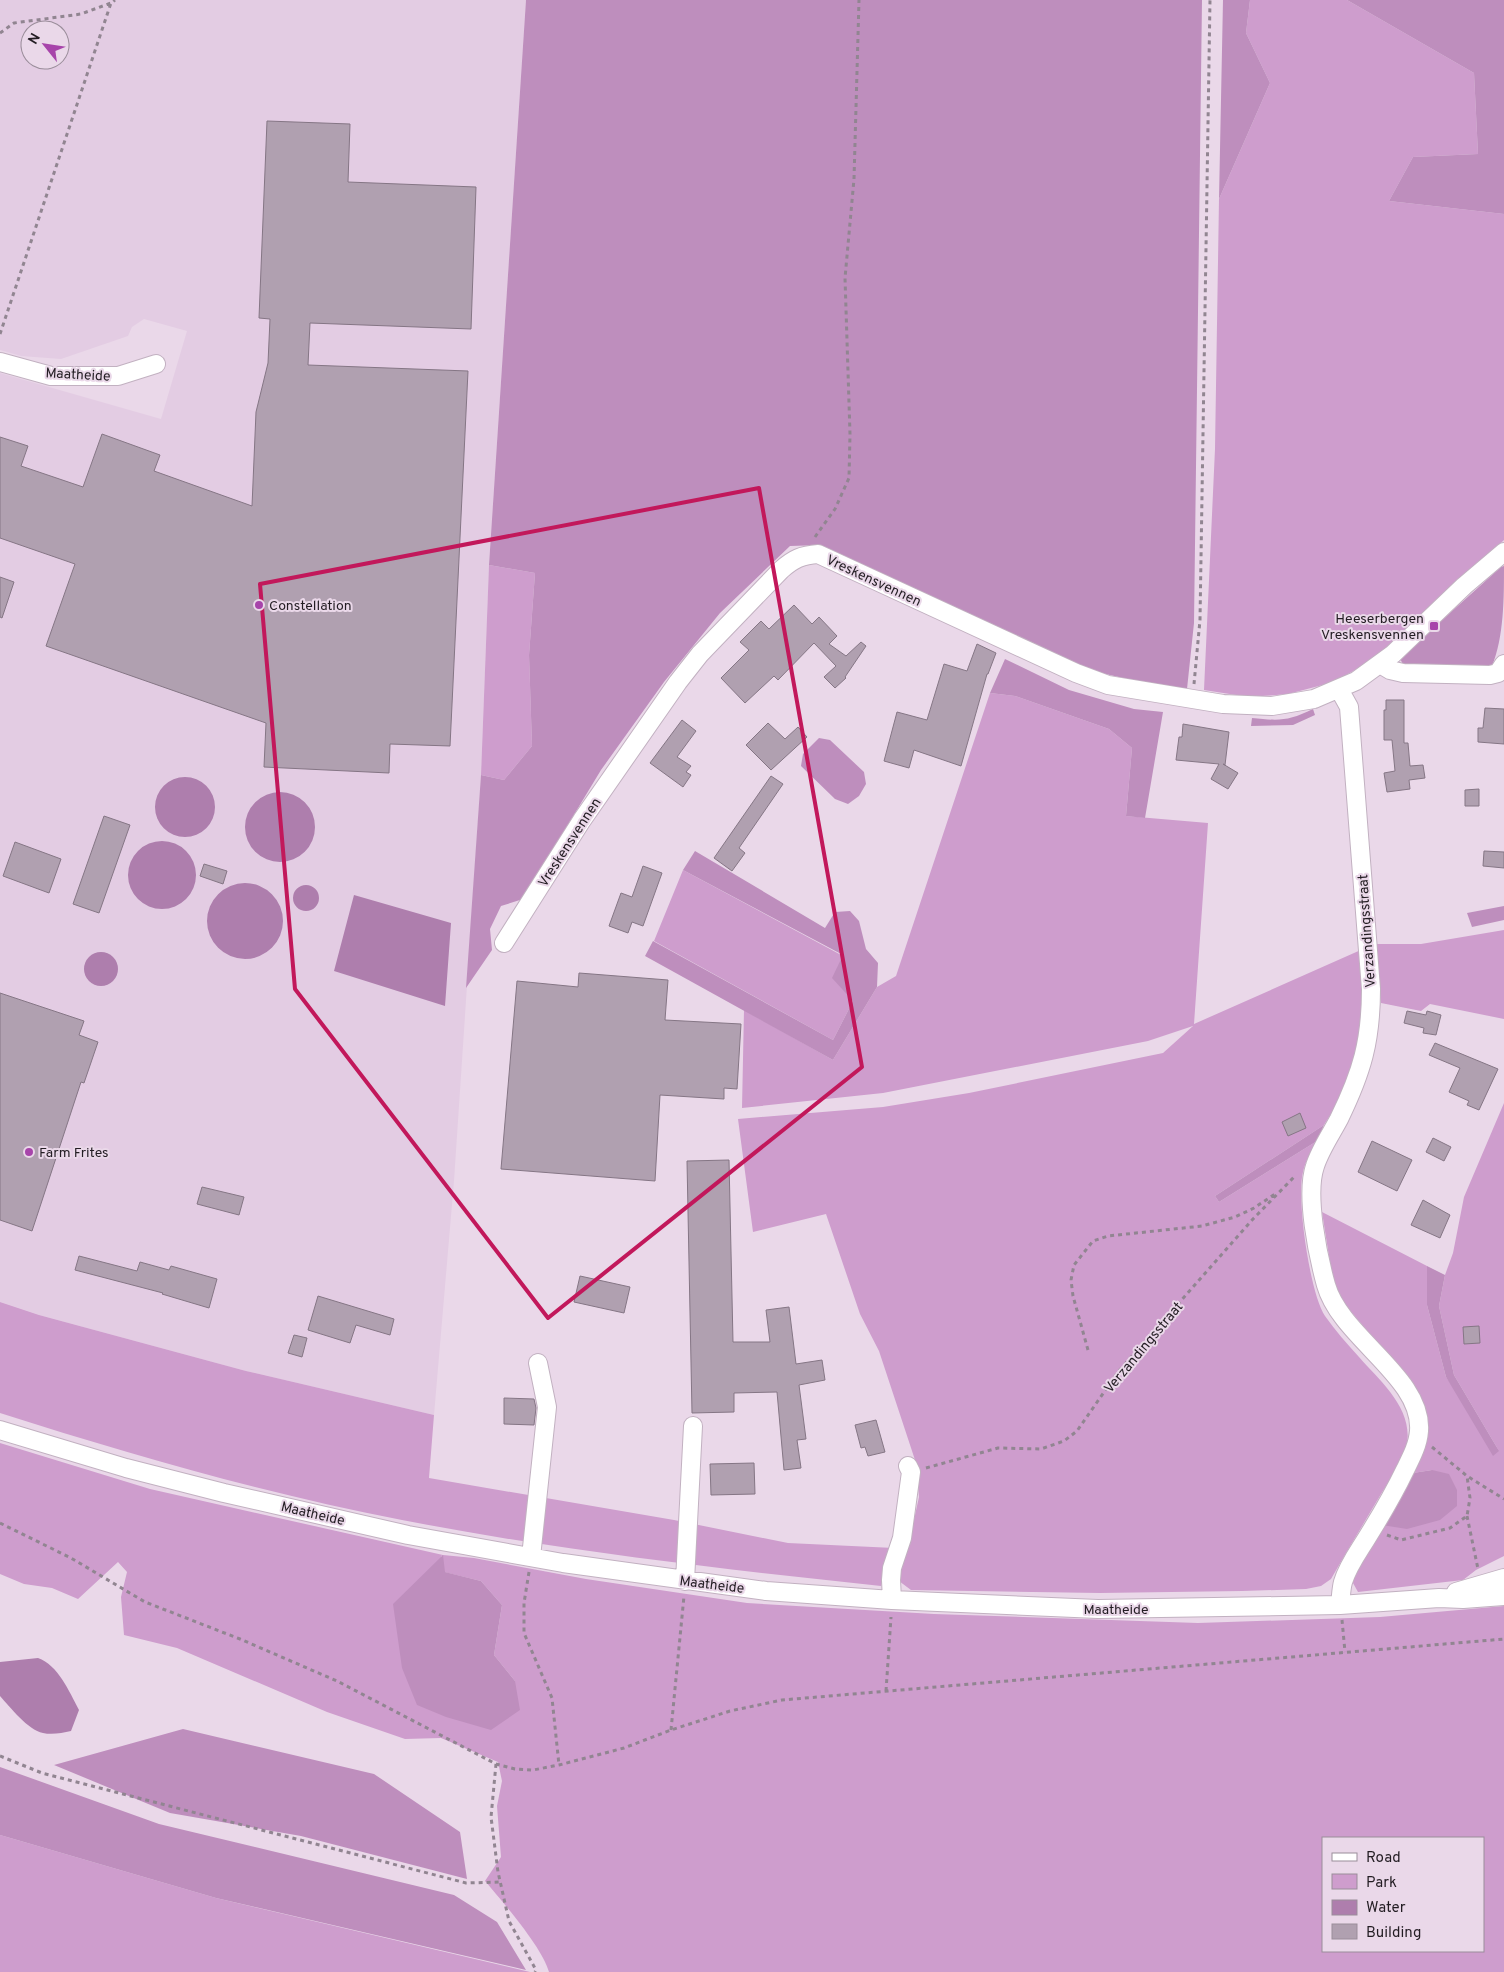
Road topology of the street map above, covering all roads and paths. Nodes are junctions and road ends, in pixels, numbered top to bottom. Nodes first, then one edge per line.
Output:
1 (115, 0) edge
2 (860, 0) edge
3 (1210, 0) edge
4 (111, 3) junction
5 (0, 33) edge
6 (0, 334) edge
7 (0, 362) edge
8 (156, 364) dead end
9 (1504, 552) edge
10 (804, 555) junction
11 (1380, 664) junction
12 (1504, 664) edge
13 (1339, 689) junction
14 (1192, 700) junction
15 (504, 943) dead end
16 (1315, 1165) junction
17 (1283, 1188) junction
18 (1088, 1350) dead end
19 (538, 1363) dead end
20 (693, 1426) dead end
21 (0, 1430) edge
22 (1418, 1435) junction
23 (909, 1469) joint
24 (1467, 1476) junction
25 (1504, 1499) edge
26 (1467, 1516) junction
27 (0, 1523) edge
28 (1372, 1529) junction
29 (531, 1558) junction
30 (1504, 1578) edge
31 (685, 1581) junction
32 (1481, 1585) junction
33 (1504, 1596) edge
34 (1439, 1598) junction
35 (892, 1600) junction
36 (1340, 1605) junction
37 (1504, 1639) edge
38 (1346, 1652) junction
39 (886, 1691) junction
40 (671, 1730) junction
41 (0, 1756) edge
42 (496, 1764) junction
43 (559, 1765) junction
44 (500, 1882) junction
45 (535, 1972) edge

1 - 4 path
2 - 10 path
3 - 14 path
4 - 5 path
4 - 6 path
7 - 8 street, Maatheide
9 - 11 street, Vreskensvennen
10 - 14 street, Vreskensvennen
10 - 15 street, Vreskensvennen
11 - 12 street
11 - 13 street, Vreskensvennen
13 - 14 street, Vreskensvennen
13 - 16 street, Verzandingsstraat
16 - 17 path, Verzandingsstraat
16 - 22 street, Verzandingsstraat
17 - 18 path
17 - 23 path, Verzandingsstraat
19 - 29 street
20 - 31 street
21 - 29 street, Maatheide
22 - 24 path
22 - 28 street, Verzandingsstraat
23 - 35 street
24 - 25 path
24 - 26 path
26 - 28 path
26 - 32 path
27 - 42 path
28 - 36 street, Verzandingsstraat
29 - 31 street, Maatheide
29 - 43 path
30 - 32 street, Maatheide
31 - 35 street, Maatheide
31 - 40 path
32 - 34 street, Maatheide
33 - 34 street, Maatheide
34 - 36 street, Maatheide
35 - 36 street, Maatheide
35 - 39 path
36 - 38 path
37 - 38 path
38 - 39 path
39 - 40 path
40 - 43 path
41 - 44 path
42 - 43 path
42 - 44 path
44 - 45 path

